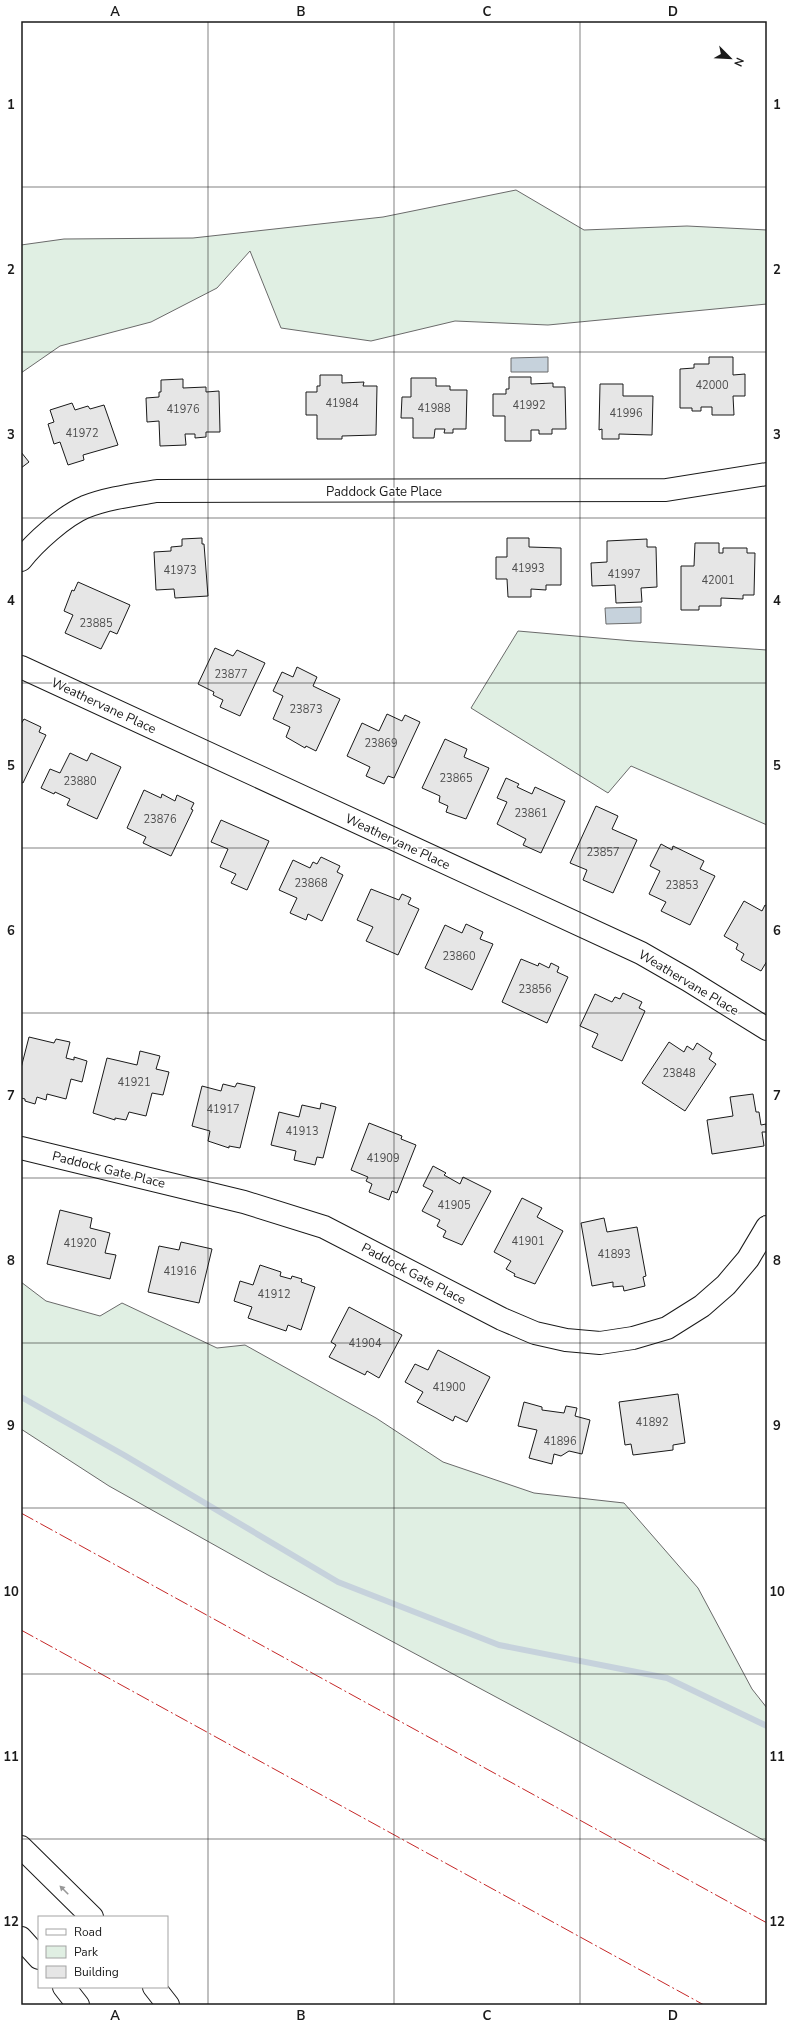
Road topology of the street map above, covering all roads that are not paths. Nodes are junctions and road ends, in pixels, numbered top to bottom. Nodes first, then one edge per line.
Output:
1 (767, 474) edge
2 (21, 560) edge
3 (21, 667) edge
4 (767, 1029) edge
5 (21, 1148) edge
6 (767, 1228) edge
7 (21, 1847) edge
8 (91, 1916) edge
9 (21, 1938) edge
10 (38, 1957) edge
11 (65, 1988) edge
12 (155, 1988) edge
13 (78, 2005) edge
14 (168, 2005) edge

1 - 2 street, Paddock Gate Place
3 - 4 street, Weathervane Place
5 - 6 street, Paddock Gate Place
8 -> 7 street
9 - 10 street
11 - 13 street
12 - 14 street

